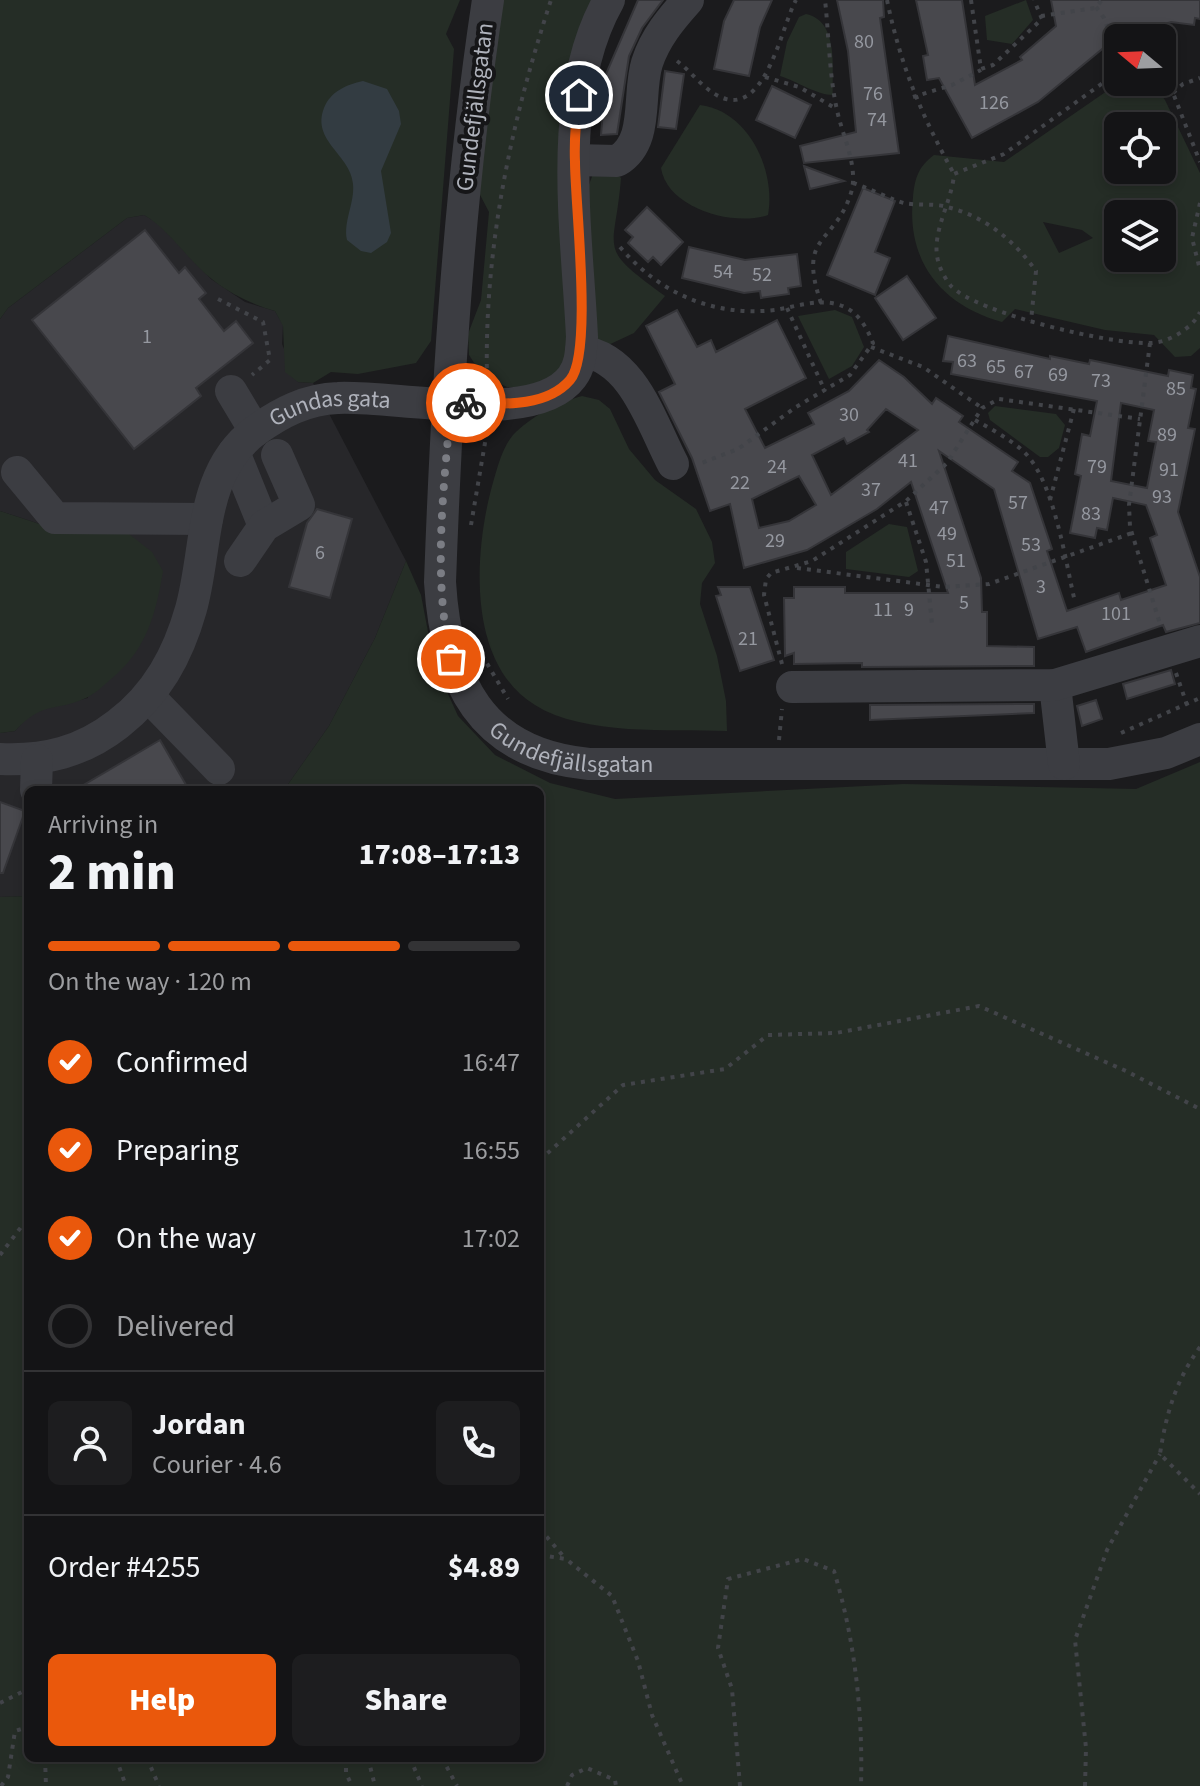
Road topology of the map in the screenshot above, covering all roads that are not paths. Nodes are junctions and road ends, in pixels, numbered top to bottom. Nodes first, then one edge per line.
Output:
1 (488, 0) edge
2 (609, 0) edge
3 (688, 0) edge
4 (574, 160) junction
5 (581, 351) junction
6 (231, 391) road end
7 (451, 403) junction
8 (245, 442) junction
9 (277, 455) dead end
10 (673, 464) road end
11 (17, 472) dead end
12 (207, 519) junction
13 (264, 526) junction
14 (240, 561) dead end
15 (1200, 641) edge
16 (1055, 685) junction
17 (786, 688) road end
18 (149, 697) junction
19 (1200, 739) edge
20 (0, 759) edge
21 (1064, 764) junction
22 (219, 769) dead end
23 (37, 775) edge

1 - 7 street, Gundefjällsgatan
2 - 4 street, Gundas gata
3 - 4 street
4 - 5 street, Gundas gata
5 - 7 street, Gundas gata
5 - 10 street
6 - 8 street
7 - 8 street, Gundas gata
7 - 21 street, Gundefjällsgatan
8 - 12 street, Gundas gata
8 - 13 street
9 - 13 street
11 - 12 street
12 - 18 street, Gundas gata
13 - 14 street
15 - 16 street
16 - 17 street
16 - 21 street
18 - 22 street
18 - 23 street, Gundas gata
19 - 21 street, Gundefjällsgatan
20 - 23 street, Gundas gata

